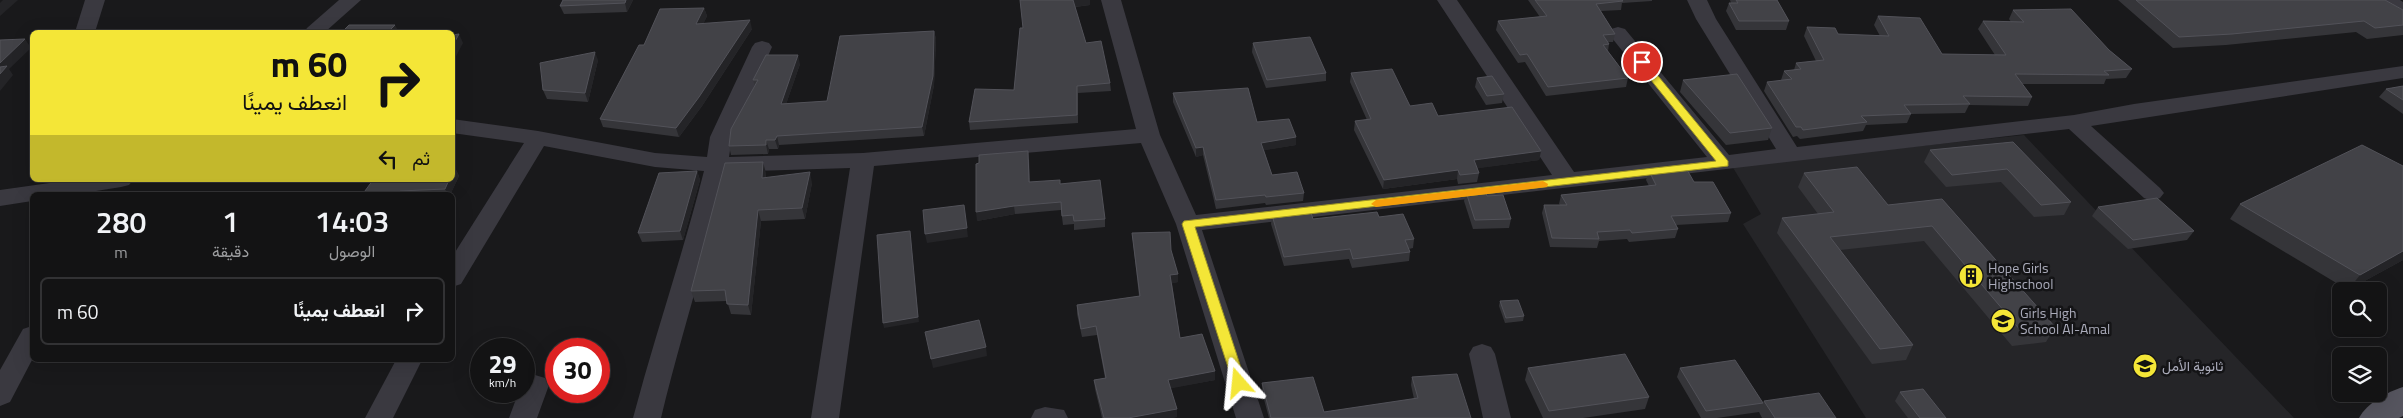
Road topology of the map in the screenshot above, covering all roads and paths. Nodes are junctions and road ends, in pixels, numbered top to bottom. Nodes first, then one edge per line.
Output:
1 (94, 0) edge
2 (351, 0) edge
3 (1111, 0) edge
4 (1447, 0) edge
5 (1698, 0) edge
6 (2387, 0) edge
7 (2403, 10) edge
8 (86, 30) edge
9 (316, 30) edge
10 (1618, 33) dead end
11 (762, 47) dead end
12 (2403, 72) edge
13 (2074, 122) junction
14 (455, 126) edge
15 (1149, 134) junction
16 (538, 138) junction
17 (1791, 155) junction
18 (863, 160) junction
19 (1724, 163) junction
20 (717, 165) junction
21 (1568, 181) junction
22 (79, 184) edge
23 (117, 185) edge
24 (34, 192) edge
25 (30, 193) edge
26 (2152, 193) dead end
27 (0, 198) edge
28 (1188, 224) junction
29 (455, 273) edge
30 (30, 340) edge
31 (1482, 354) dead end
32 (408, 362) edge
33 (0, 395) edge
34 (528, 403) edge
35 (379, 418) edge
36 (523, 418) edge
37 (647, 418) edge
38 (825, 418) edge
39 (1045, 418) edge
40 (1054, 418) edge
41 (1250, 418) edge
42 (1497, 418) edge

1 - 8 street
2 - 9 street
3 - 15 street
4 - 21 street
5 - 17 street
6 - 7 street
10 - 19 street
11 - 20 street
12 - 13 street
13 - 17 street
13 - 26 street
14 - 16 street
15 - 18 street
15 - 28 street
16 - 20 street
16 - 29 street
17 - 19 street
18 - 20 street
18 - 38 street
19 - 21 street
20 - 37 street
21 - 28 street
22 - 23 street
22 - 24 street
25 - 27 street
28 - 41 street
30 - 33 street
31 - 42 street
32 - 35 street
34 - 36 street
39 - 40 street

